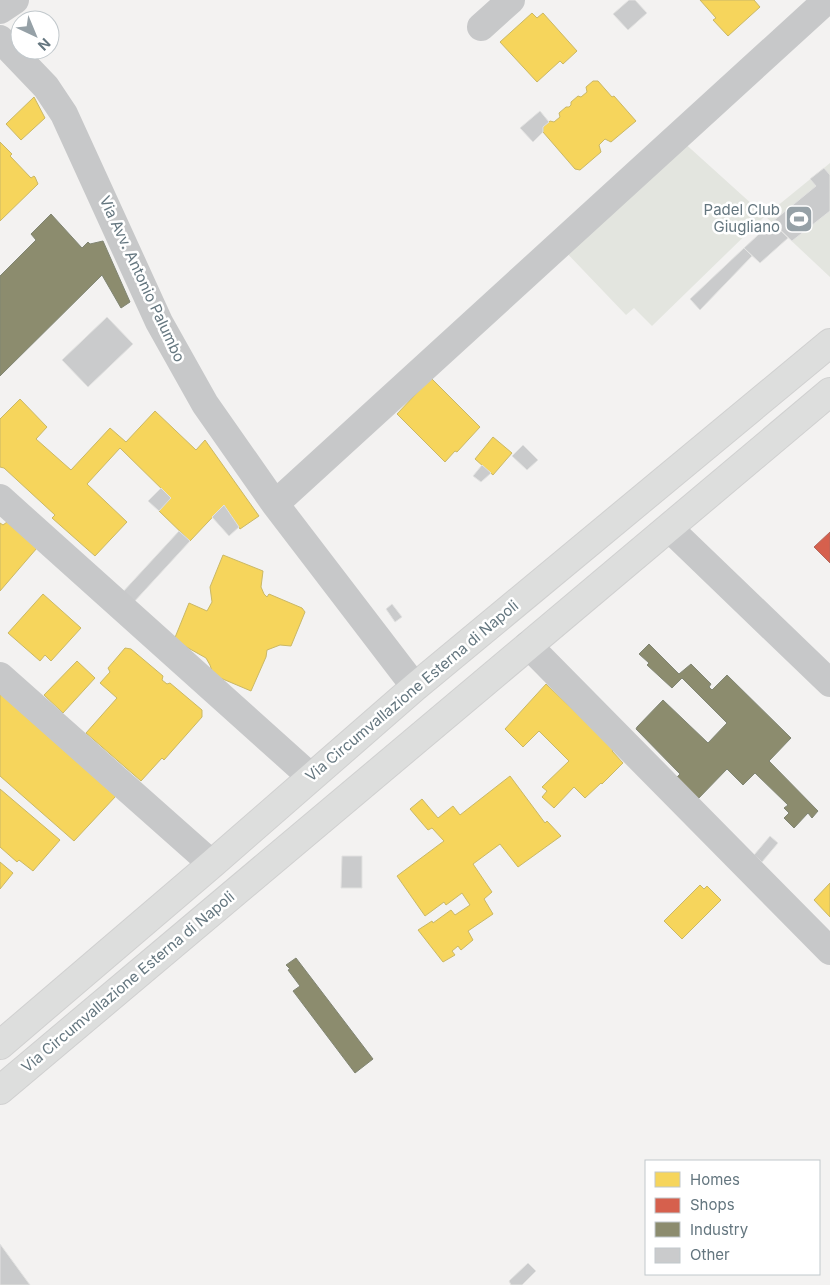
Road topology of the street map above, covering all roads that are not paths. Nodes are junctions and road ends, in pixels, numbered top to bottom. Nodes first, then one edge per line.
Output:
1 (15, 0) edge
2 (511, 0) edge
3 (827, 0) edge
4 (0, 10) edge
5 (481, 27) dead end
6 (0, 39) edge
7 (830, 343) edge
8 (830, 392) edge
9 (0, 498) edge
10 (274, 504) junction
11 (669, 528) junction
12 (528, 644) junction
13 (0, 676) edge
14 (830, 683) edge
15 (415, 687) junction
16 (311, 777) junction
17 (212, 864) junction
18 (830, 951) edge
19 (0, 1045) edge
20 (0, 1090) edge

1 - 4 street
2 - 5 street
3 - 10 street
6 - 10 street, Via Avv. Antonio Palumbo
7 - 15 main road, Via Circumvallazione Esterna di Napoli
8 - 11 main road, Via Circumvallazione Esterna di Napoli
9 - 16 street
10 - 15 street, Via Avv. Antonio Palumbo
11 - 12 main road, Via Circumvallazione Esterna di Napoli
11 - 14 street
12 - 18 street
12 - 20 main road, Via Circumvallazione Esterna di Napoli
13 - 17 street
15 - 16 main road, Via Circumvallazione Esterna di Napoli
16 - 17 main road, Via Circumvallazione Esterna di Napoli
17 - 19 main road, Via Circumvallazione Esterna di Napoli

